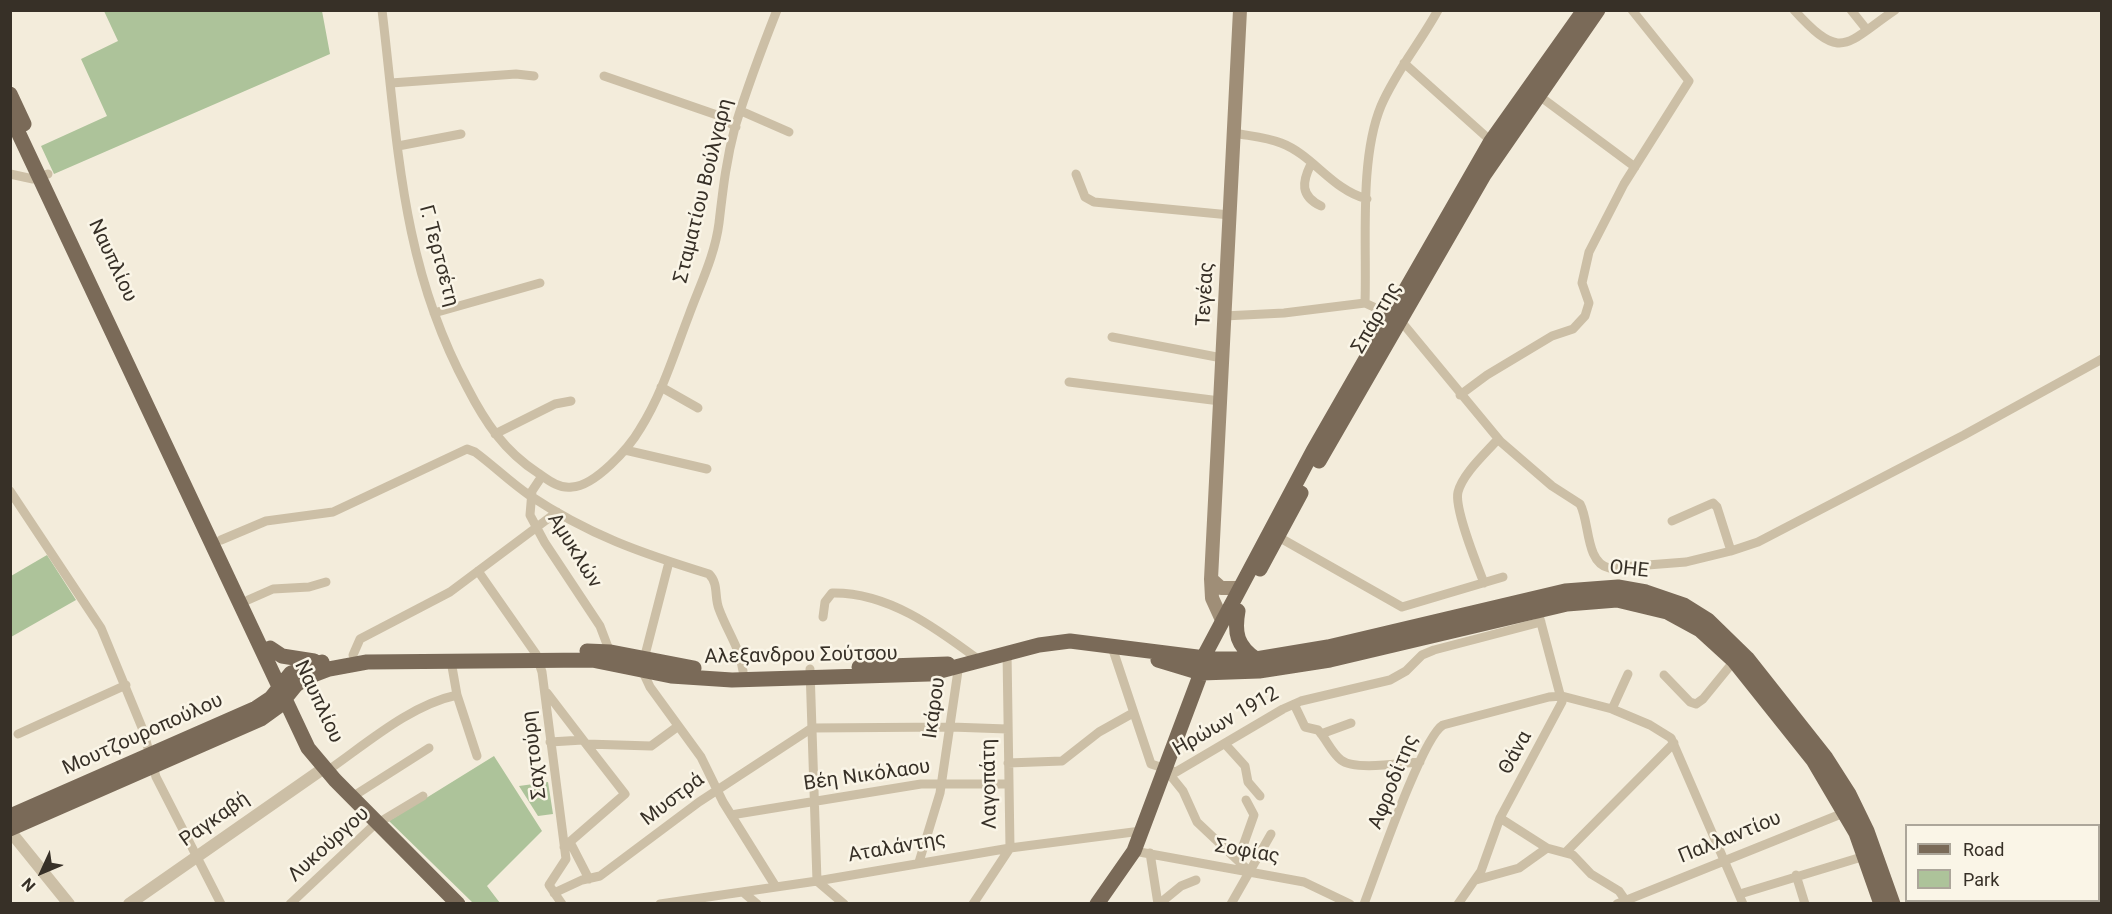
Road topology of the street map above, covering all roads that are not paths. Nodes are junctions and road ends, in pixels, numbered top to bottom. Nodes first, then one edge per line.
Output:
1 (382, 10) edge
2 (777, 10) edge
3 (1240, 10) edge
4 (1438, 10) edge
5 (1584, 10) edge
6 (1598, 10) edge
7 (1632, 10) edge
8 (1794, 10) edge
9 (1851, 10) edge
10 (1895, 10) edge
11 (1867, 30) junction
12 (1404, 63) junction
13 (534, 76) dead end
14 (604, 76) dead end
15 (391, 83) junction
16 (10, 94) edge
17 (1538, 95) junction
18 (741, 111) junction
19 (10, 115) edge
20 (736, 127) junction
21 (789, 132) dead end
22 (1234, 133) junction
23 (460, 134) dead end
24 (1491, 141) junction
25 (398, 146) junction
26 (1311, 164) junction
27 (1635, 167) junction
28 (10, 174) edge
29 (1076, 174) dead end
30 (44, 176) junction
31 (1367, 199) junction
32 (1321, 206) dead end
33 (1230, 215) junction
34 (540, 283) dead end
35 (1365, 303) junction
36 (434, 313) junction
37 (1224, 316) junction
38 (1395, 318) junction
39 (1112, 337) dead end
40 (1222, 358) junction
41 (2100, 362) edge
42 (1070, 382) dead end
43 (661, 387) junction
44 (1460, 395) junction
45 (571, 401) dead end
46 (1220, 401) junction
47 (698, 408) dead end
48 (495, 435) junction
49 (1498, 439) junction
50 (625, 450) junction
51 (707, 469) dead end
52 (542, 476) junction
53 (10, 491) edge
54 (531, 496) junction
55 (557, 512) junction
56 (1672, 521) dead end
57 (536, 528) junction
58 (1273, 534) junction
59 (221, 540) junction
60 (1731, 551) junction
61 (669, 561) junction
62 (478, 571) junction
63 (1503, 577) dead end
64 (1211, 579) junction
65 (326, 582) dead end
66 (1484, 583) junction
67 (1239, 588) junction
68 (248, 600) junction
69 (1238, 611) junction
70 (1538, 611) junction
71 (823, 617) dead end
72 (1222, 620) junction
73 (1112, 647) junction
74 (270, 648) junction
75 (1008, 652) junction
76 (353, 654) junction
77 (535, 654) junction
78 (611, 658) junction
79 (1256, 659) junction
80 (979, 660) junction
81 (324, 661) junction
82 (451, 661) junction
83 (1734, 661) junction
84 (1205, 663) junction
85 (644, 664) junction
86 (959, 664) junction
87 (743, 671) junction
88 (810, 674) junction
89 (1628, 674) dead end
90 (1664, 675) dead end
91 (126, 685) junction
92 (285, 689) junction
93 (545, 691) junction
94 (457, 695) junction
95 (1562, 696) junction
96 (1294, 704) junction
97 (1612, 710) junction
98 (1133, 713) junction
99 (261, 719) junction
100 (1351, 723) dead end
101 (951, 726) junction
102 (677, 727) junction
103 (812, 728) junction
104 (299, 729) junction
105 (1008, 729) junction
106 (18, 734) dead end
107 (1321, 734) junction
108 (550, 741) junction
109 (585, 742) junction
110 (1674, 743) junction
111 (1226, 745) junction
112 (429, 748) dead end
113 (477, 756) dead end
114 (150, 761) junction
115 (1420, 762) junction
116 (1008, 763) junction
117 (1165, 769) junction
118 (326, 770) junction
119 (942, 784) junction
120 (1009, 784) junction
121 (717, 789) junction
122 (423, 796) dead end
123 (1260, 796) dead end
124 (352, 797) junction
125 (1246, 800) dead end
126 (815, 801) junction
127 (1851, 810) junction
128 (731, 815) junction
129 (10, 816) edge
130 (1500, 818) junction
131 (378, 822) junction
132 (10, 830) edge
133 (1141, 831) junction
134 (1271, 834) dead end
135 (567, 845) junction
136 (1010, 848) junction
137 (1547, 848) junction
138 (1134, 851) junction
139 (1566, 852) junction
140 (1150, 853) junction
141 (1865, 856) junction
142 (196, 857) junction
143 (1725, 859) junction
144 (1238, 860) junction
145 (919, 862) junction
146 (1250, 871) junction
147 (1796, 875) junction
148 (589, 879) junction
149 (1196, 880) dead end
150 (1476, 880) junction
151 (817, 881) junction
152 (776, 887) junction
153 (551, 889) junction
154 (743, 892) junction
155 (1742, 899) edge
156 (1624, 902) edge
157 (69, 903) edge
158 (129, 903) edge
159 (220, 903) edge
160 (290, 903) edge
161 (458, 903) edge
162 (562, 903) edge
163 (660, 903) edge
164 (735, 903) edge
165 (757, 903) edge
166 (844, 903) edge
167 (973, 903) edge
168 (1097, 903) edge
169 (1158, 903) edge
170 (1232, 903) edge
171 (1350, 903) edge
172 (1364, 903) edge
173 (1458, 903) edge
174 (1806, 903) edge
175 (1881, 903) edge
176 (1893, 903) edge

1 - 15 street, Γ. Τερτσέτη
2 - 18 street, Σταματίου Βούλγαρη
3 - 22 main road, Τεγέας
4 - 12 street
5 - 24 main road, Σπάρτης
6 - 17 main road, Σπάρτης
7 - 27 street
8 - 11 street
9 - 11 street
10 - 11 street
12 - 24 street
12 - 31 street
13 - 15 street
14 - 20 street
15 - 25 street, Γ. Τερτσέτη
16 - 30 main road, Ναυπλίου
17 - 27 street
17 - 38 main road, Σπάρτης
18 - 20 street, Σταματίου Βούλγαρη
18 - 21 street
19 - 30 main road, Ναυπλίου
20 - 43 street, Σταματίου Βούλγαρη
22 - 26 street
22 - 33 main road, Τεγέας
23 - 25 street
24 - 38 main road, Σπάρτης
25 - 36 street, Γ. Τερτσέτη
26 - 31 street
26 - 32 street
27 - 44 street
28 - 30 street
29 - 33 street
30 - 59 main road, Ναυπλίου
30 - 92 main road, Ναυπλίου
31 - 35 street
33 - 37 main road, Τεγέας
34 - 36 street
35 - 37 street
35 - 38 street
36 - 48 street, Γ. Τερτσέτη
37 - 40 main road, Τεγέας
38 - 44 street
38 - 58 main road, Σπάρτης
39 - 40 street
40 - 46 main road, Τεγέας
41 - 60 street
42 - 46 street
43 - 47 street
43 - 50 street, Σταματίου Βούλγαρη
44 - 49 street
45 - 48 street
46 - 64 main road, Τεγέας
48 - 52 street, Γ. Τερτσέτη
49 - 60 street
49 - 66 street
50 - 51 street
50 - 52 street, Σταματίου Βούλγαρη
52 - 54 street
53 - 91 street
54 - 55 street
54 - 57 street, Αμυκλών
54 - 59 street, Αμυκλών
55 - 57 street
55 - 61 street
56 - 60 street
57 - 62 street
57 - 78 street, Αμυκλών
58 - 66 street
58 - 67 main road, Σπάρτης
58 - 69 main road, Σπάρτης
59 - 68 main road, Ναυπλίου
61 - 85 street
61 - 87 street
62 - 76 street
62 - 77 street
63 - 66 street
64 - 67 main road
64 - 72 main road, Τεγέας
65 - 68 street
67 - 72 main road, Σπάρτης
68 - 74 main road, Ναυπλίου
69 - 79 main road
69 - 84 main road, Σπάρτης
70 - 79 main road, ΟΗΕ
70 - 83 main road, ΟΗΕ
70 - 84 main road, ΟΗΕ
70 - 95 street
70 - 96 street, Ηρώων 1912
70 - 127 main road, ΟΗΕ
71 - 80 street
72 - 84 main road, Σπάρτης
73 - 75 main road, Αλεξανδρου Σούτσου
73 - 84 main road, Αλεξανδρου Σούτσου
73 - 98 street
74 - 81 main road
74 - 92 main road, Ναυπλίου
75 - 80 main road, Αλεξανδρου Σούτσου
75 - 105 street, Λαγοπάτη
76 - 77 main road, Αλεξανδρου Σούτσου
76 - 81 main road, Αλεξανδρου Σούτσου
77 - 78 main road, Αλεξανδρου Σούτσου
77 - 82 main road, Αλεξανδρου Σούτσου
77 - 93 street, Σαχτούρη
78 - 85 main road, Αλεξανδρου Σούτσου
79 - 84 main road, ΟΗΕ
80 - 86 main road, Αλεξανδρου Σούτσου
81 - 92 main road, Αλεξανδρου Σούτσου
82 - 92 main road, Αλεξανδρου Σούτσου
82 - 94 street
83 - 90 street
83 - 127 main road, ΟΗΕ
84 - 117 main road
85 - 87 main road, Αλεξανδρου Σούτσου
85 - 88 main road, Αλεξανδρου Σούτσου
85 - 102 street
86 - 88 main road, Αλεξανδρου Σούτσου
86 - 101 street, Ικάρου
87 - 88 main road, Αλεξανδρου Σούτσου
88 - 103 street
89 - 97 street
91 - 106 street
91 - 114 street
92 - 99 main road, Μουτζουροπούλου
92 - 104 main road, Ναυπλίου
92 - 114 main road, Μουτζουροπούλου
92 - 118 main road, Ναυπλίου
93 - 108 street, Σαχτούρη
93 - 109 street
94 - 113 street
94 - 118 street
95 - 97 street
95 - 115 street, Αφροδίτης
95 - 130 street, Θάνα
96 - 107 street
96 - 111 street, Ηρώων 1912
97 - 110 street
98 - 116 street
98 - 117 street
99 - 104 main road
99 - 114 main road, Μουτζουροπούλου
100 - 107 street
101 - 103 street
101 - 105 street
101 - 119 street, Ικάρου
102 - 109 street
102 - 121 street
103 - 121 street, Μυστρά
103 - 126 street
104 - 118 main road, Ναυπλίου
105 - 116 street, Λαγοπάτη
107 - 115 street
108 - 109 street
108 - 135 street, Σαχτούρη
109 - 135 street
110 - 139 street
110 - 143 street
111 - 117 street, Ηρώων 1912
111 - 123 street
112 - 124 street
114 - 129 main road, Μουτζουροπούλου
114 - 132 main road, Μουτζουροπούλου
114 - 142 street
115 - 172 street, Αφροδίτης
116 - 120 street, Λαγοπάτη
117 - 133 main road
117 - 144 street
118 - 124 main road
118 - 142 street, Ραγκαβή
119 - 120 street, Βέη Νικόλαου
119 - 126 street, Βέη Νικόλαου
119 - 145 street, Ικάρου
120 - 136 street, Λαγοπάτη
121 - 128 street
121 - 148 street, Μυστρά
122 - 131 street, Λυκούργου
124 - 131 main road
125 - 144 street
126 - 128 street, Βέη Νικόλαου
126 - 151 street
127 - 141 main road, ΟΗΕ
127 - 143 street, Παλλαντίου
127 - 176 main road, ΟΗΕ
128 - 152 street
130 - 137 street
130 - 150 street, Θάνα
131 - 160 street, Λυκούργου
131 - 161 main road
132 - 157 street
133 - 136 street, Αταλάντης
133 - 138 main road
134 - 146 street
135 - 148 street
135 - 153 street
136 - 145 street, Αταλάντης
136 - 167 street, Λαγοπάτη
137 - 139 street
137 - 150 street
138 - 140 street, Σοφίας
138 - 168 main road
139 - 156 street
140 - 146 street, Σοφίας
140 - 169 street
141 - 147 street
141 - 175 main road, ΟΗΕ
142 - 158 street, Ραγκαβή
142 - 159 street
143 - 155 street
143 - 156 street, Παλλαντίου
144 - 146 street
145 - 151 street, Αταλάντης
146 - 170 street
146 - 171 street, Σοφίας
147 - 155 street
147 - 174 street
148 - 153 street, Μυστρά
149 - 169 street
150 - 173 street, Θάνα
151 - 152 street, Αταλάντης
151 - 166 street
152 - 154 street, Αταλάντης
153 - 162 street
154 - 163 street, Αταλάντης
154 - 164 street
154 - 165 street

